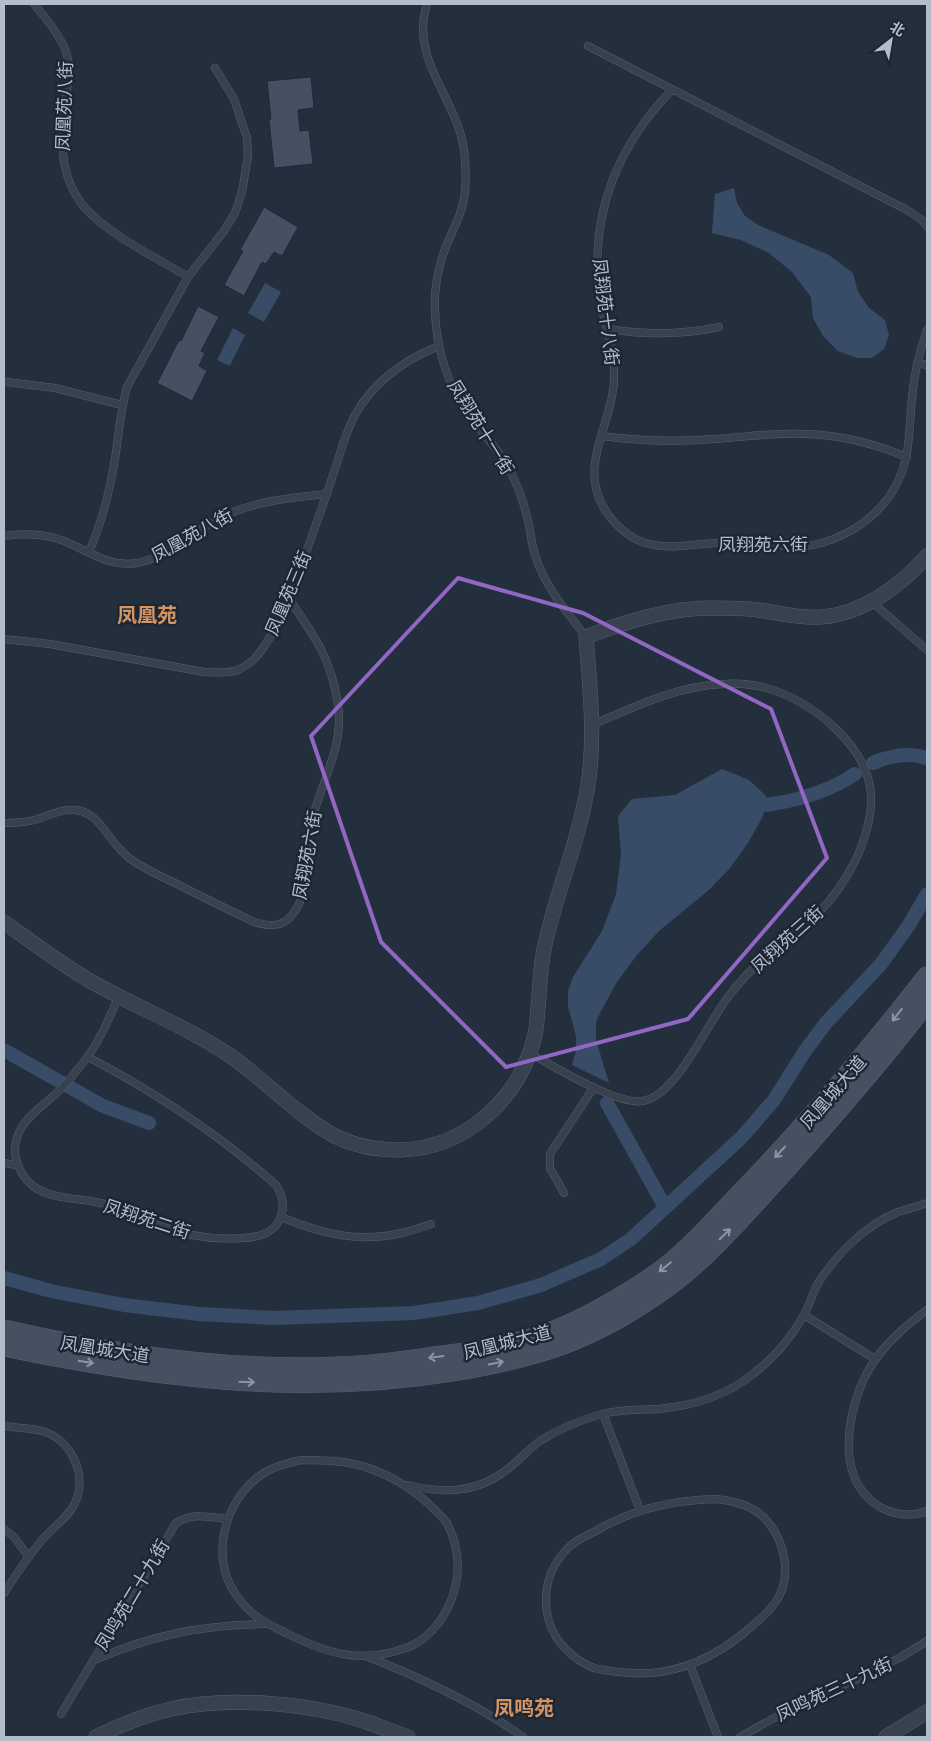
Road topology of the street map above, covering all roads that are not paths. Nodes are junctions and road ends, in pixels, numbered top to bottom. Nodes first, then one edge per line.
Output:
1 (34, 4) edge
2 (427, 4) edge
3 (588, 46) dead end
4 (216, 68) dead end
5 (672, 90) junction
6 (927, 226) edge
7 (188, 277) junction
8 (719, 327) dead end
9 (608, 329) junction
10 (927, 330) edge
11 (439, 346) junction
12 (917, 363) junction
13 (927, 365) edge
14 (7, 382) dead end
15 (122, 406) junction
16 (601, 436) junction
17 (908, 457) junction
18 (327, 494) junction
19 (4, 536) edge
20 (635, 538) joint
21 (89, 552) junction
22 (927, 556) edge
23 (289, 599) junction
24 (872, 602) junction
25 (586, 637) junction
26 (4, 639) edge
27 (927, 650) edge
28 (592, 725) junction
29 (4, 823) edge
30 (4, 922) edge
31 (927, 977) edge
32 (119, 995) junction
33 (927, 1001) edge
34 (529, 1053) junction
35 (88, 1057) junction
36 (594, 1087) junction
37 (4, 1163) edge
38 (17, 1165) junction
39 (564, 1193) dead end
40 (927, 1203) edge
41 (281, 1217) junction
42 (431, 1224) dead end
43 (927, 1310) edge
44 (804, 1315) junction
45 (4, 1330) edge
46 (4, 1346) edge
47 (875, 1359) junction
48 (603, 1414) junction
49 (4, 1426) edge
50 (403, 1484) junction
51 (640, 1510) junction
52 (927, 1512) edge
53 (228, 1519) junction
54 (4, 1529) edge
55 (28, 1556) junction
56 (4, 1593) edge
57 (266, 1624) junction
58 (927, 1641) edge
59 (367, 1656) junction
60 (93, 1660) junction
61 (690, 1665) junction
62 (927, 1712) edge
63 (61, 1714) dead end
64 (96, 1737) edge
65 (408, 1737) edge
66 (523, 1737) edge
67 (718, 1737) edge
68 (740, 1737) edge
69 (886, 1737) edge

1 - 7 lane, 凤凰苑八街
2 - 11 lane, 凤翔苑十一街
3 - 5 lane
4 - 7 lane
5 - 6 lane
5 - 9 lane, 凤翔苑十八街
7 - 15 lane
8 - 9 lane
9 - 16 lane, 凤翔苑十八街
10 - 12 lane
11 - 18 lane, 凤凰苑三街
11 - 25 lane, 凤翔苑十一街
12 - 13 lane
12 - 17 lane, 凤翔苑六街
14 - 15 lane
15 - 21 lane
16 - 17 lane
16 - 20 lane, 凤翔苑十八街
17 - 20 lane, 凤翔苑六街
18 - 21 lane, 凤凰苑八街
18 - 23 lane, 凤凰苑三街
19 - 21 lane, 凤凰苑八街
22 - 24 street
23 - 26 lane, 凤凰苑三街
23 - 29 lane, 凤翔苑六街
24 - 25 street
24 - 27 lane
25 - 28 street
28 - 34 street
28 - 36 lane, 凤翔苑三街
30 - 32 street
31 -> 45 main road, 凤凰城大道
32 - 34 street
32 - 35 lane
46 -> 33 main road, 凤凰城大道
34 - 36 lane, 凤翔苑三街
35 - 38 lane
35 - 41 lane
36 - 39 lane
37 - 38 lane
38 - 41 lane, 凤翔苑二街
40 - 44 lane
41 - 42 lane
43 - 47 lane
44 - 47 lane
44 - 48 lane
47 - 52 lane
48 - 50 lane
48 - 51 lane
49 - 55 lane
50 - 53 lane
50 - 59 lane
51 - 61 lane
51 - 61 lane
53 - 57 lane
53 - 60 lane, 凤鸣苑二十九街
54 - 55 lane
55 - 56 lane
57 - 59 lane
57 - 60 lane
58 - 68 lane, 凤鸣苑三十九街
59 - 66 lane
60 - 63 lane, 凤鸣苑二十九街
61 - 67 lane
62 - 69 street
64 - 65 street

